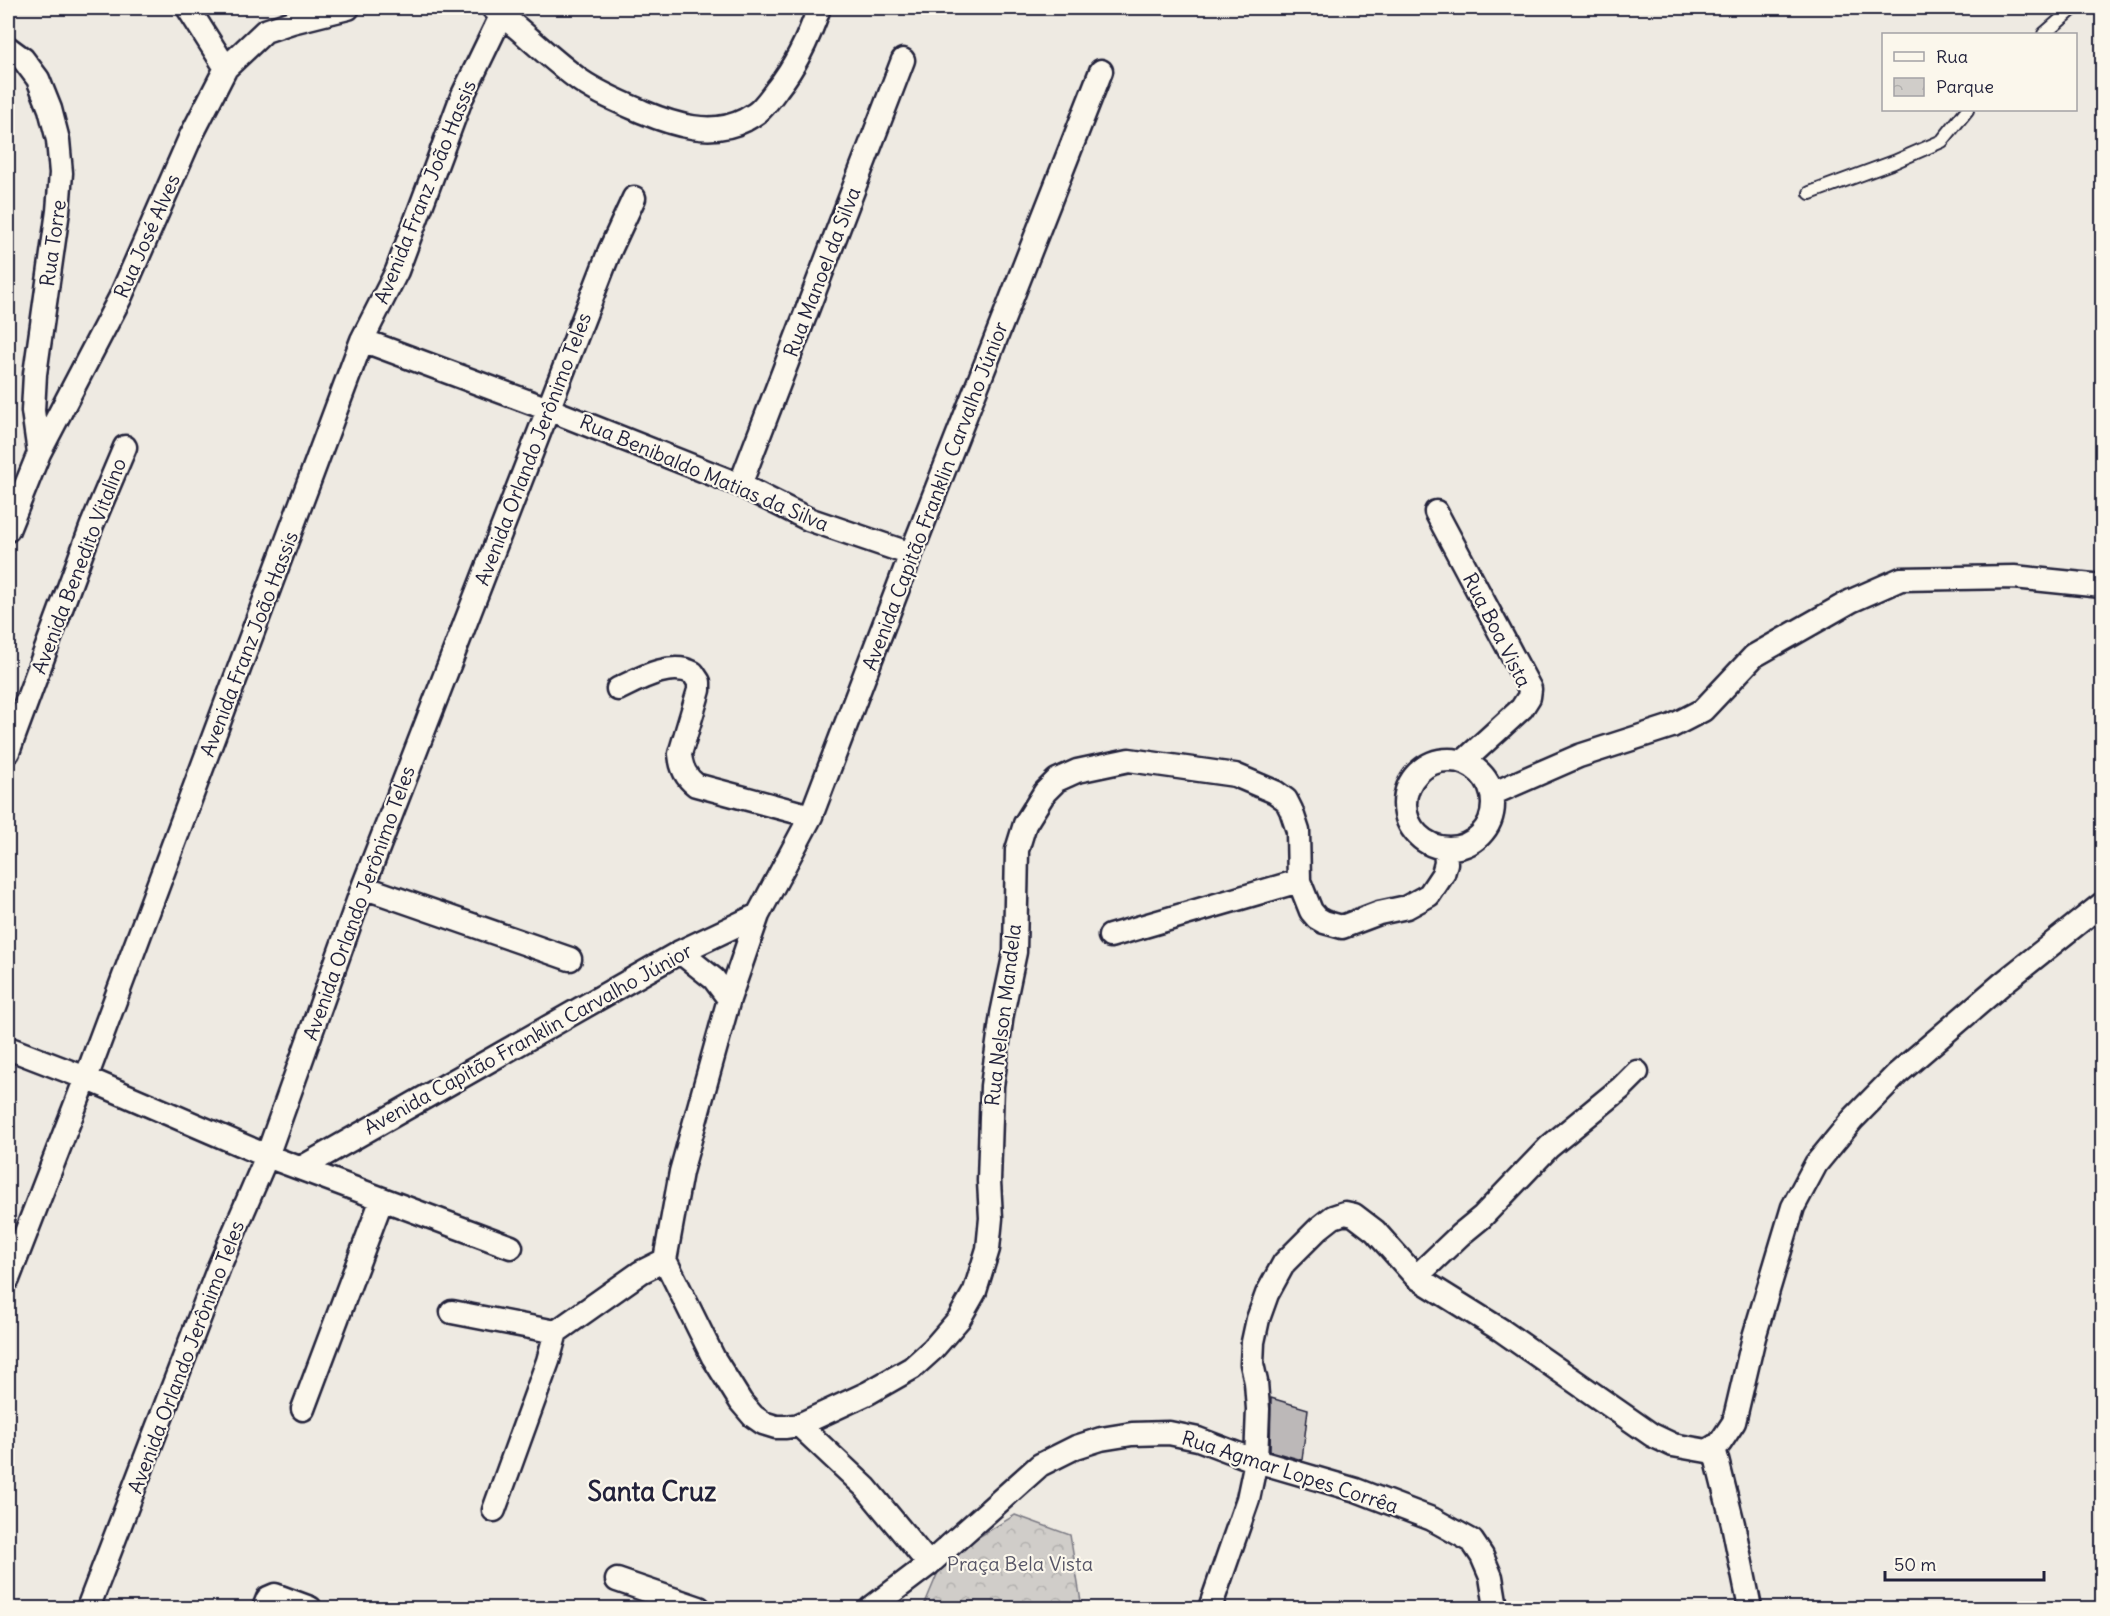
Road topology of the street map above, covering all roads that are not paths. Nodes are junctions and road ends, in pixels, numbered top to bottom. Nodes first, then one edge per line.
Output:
1 (188, 8) edge
2 (348, 8) edge
3 (819, 8) edge
4 (2074, 8) edge
5 (500, 10) edge
6 (2044, 33) edge
7 (8, 48) edge
8 (903, 60) dead end
9 (226, 68) junction
10 (1101, 71) dead end
11 (1966, 111) edge
12 (1810, 193) dead end
13 (634, 198) dead end
14 (362, 340) junction
15 (548, 409) junction
16 (125, 447) dead end
17 (39, 453) junction
18 (740, 485) junction
19 (1436, 512) dead end
20 (8, 530) edge
21 (911, 554) junction
22 (2103, 586) edge
23 (618, 689) dead end
24 (8, 752) edge
25 (1463, 762) junction
26 (1492, 794) junction
27 (811, 816) junction
28 (1445, 849) junction
29 (1299, 881) junction
30 (363, 887) junction
31 (2103, 904) edge
32 (758, 915) junction
33 (1110, 936) dead end
34 (680, 951) junction
35 (570, 959) dead end
36 (729, 999) junction
37 (8, 1048) edge
38 (1637, 1072) dead end
39 (86, 1078) junction
40 (267, 1156) junction
41 (301, 1168) junction
42 (382, 1199) junction
43 (511, 1247) dead end
44 (665, 1260) junction
45 (1416, 1278) junction
46 (8, 1279) edge
47 (452, 1312) dead end
48 (556, 1332) junction
49 (303, 1409) dead end
50 (804, 1423) junction
51 (1714, 1448) junction
52 (1256, 1461) junction
53 (494, 1510) dead end
54 (929, 1564) junction
55 (617, 1580) dead end
56 (94, 1607) edge
57 (264, 1608) edge
58 (310, 1608) edge
59 (699, 1608) edge
60 (871, 1608) edge
61 (1209, 1608) edge
62 (1494, 1608) edge
63 (1750, 1608) edge

1 - 9 street
2 - 9 street, Rua José Alves
3 - 5 street
4 - 6 lane
5 - 14 street, Avenida Franz João Hassis
7 - 17 street, Rua Torre
8 - 18 street, Rua Manoel da Silva
9 - 17 street, Rua José Alves
10 - 21 street, Avenida Capitão Franklin Carvalho Júnior
11 - 12 lane
13 - 15 street, Avenida Orlando Jerônimo Teles
14 - 15 street, Rua Benibaldo Matias da Silva
14 - 39 street, Avenida Franz João Hassis
15 - 18 street, Rua Benibaldo Matias da Silva
15 - 30 street, Avenida Orlando Jerônimo Teles
16 - 24 street, Avenida Benedito Vitalino
17 - 20 street, Rua José Alves
18 - 21 street, Rua Benibaldo Matias da Silva
19 - 25 street, Rua Boa Vista
21 - 27 street, Avenida Capitão Franklin Carvalho Júnior
22 - 26 street
23 - 27 street
25 - 26 street
25 - 28 street
26 - 28 street
27 - 32 street, Avenida Capitão Franklin Carvalho Júnior
28 - 29 street, Rua Nelson Mandela
29 - 33 street
29 - 50 street, Rua Nelson Mandela
30 - 35 street
30 - 40 street, Avenida Orlando Jerônimo Teles
31 - 51 street
32 - 34 street, Avenida Capitão Franklin Carvalho Júnior
32 - 36 street, Avenida Capitão Franklin Carvalho Júnior
34 - 36 street
34 - 41 street, Avenida Capitão Franklin Carvalho Júnior
36 - 44 street, Avenida Capitão Franklin Carvalho Júnior
37 - 39 street
38 - 45 street
39 - 40 street
39 - 46 street, Avenida Franz João Hassis
40 - 41 street
40 - 56 street, Avenida Orlando Jerônimo Teles
41 - 42 street
42 - 43 street
42 - 49 street
44 - 48 street
44 - 50 street
45 - 51 street
45 - 52 street
47 - 48 street
48 - 53 street
50 - 54 street
51 - 63 street
52 - 54 street, Rua Agmar Lopes Corrêa
52 - 61 street
52 - 62 street, Rua Agmar Lopes Corrêa
54 - 60 street, Rua Agmar Lopes Corrêa
55 - 59 street
57 - 58 street

